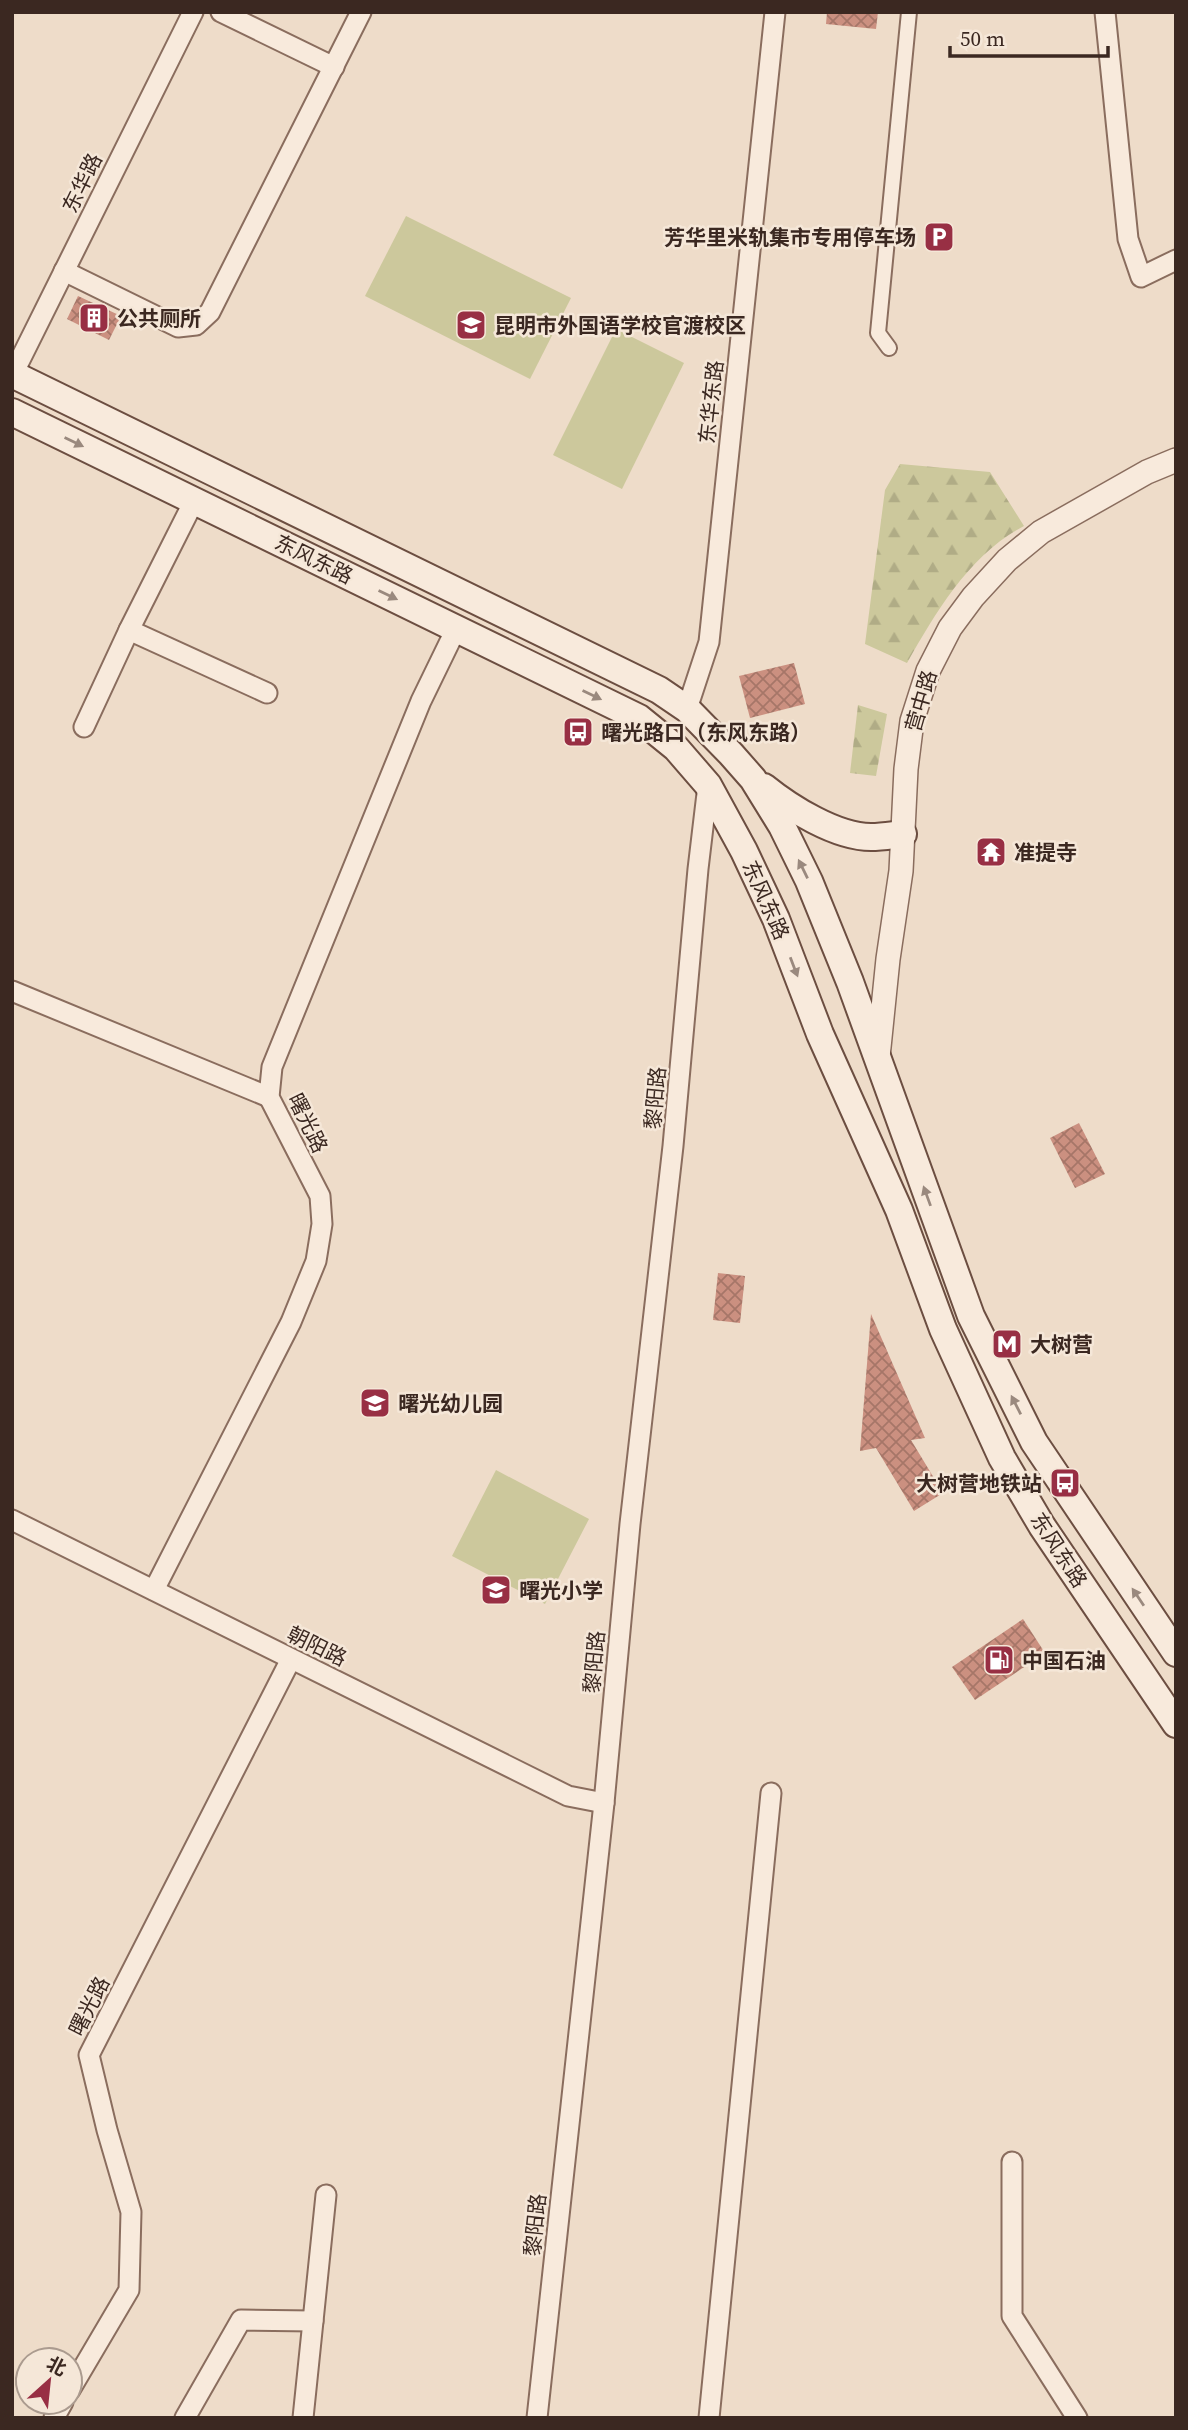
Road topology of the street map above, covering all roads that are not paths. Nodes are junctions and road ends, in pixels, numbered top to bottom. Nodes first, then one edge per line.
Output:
1 (193, 12) edge
2 (221, 12) edge
3 (362, 12) edge
4 (775, 12) edge
5 (909, 12) edge
6 (1105, 12) edge
7 (334, 67) junction
8 (1176, 260) edge
9 (64, 271) junction
10 (889, 348) dead end
11 (13, 374) edge
12 (12, 412) edge
13 (1176, 460) edge
14 (194, 501) junction
15 (456, 629) junction
16 (129, 631) junction
17 (267, 693) dead end
18 (687, 709) junction
19 (84, 727) dead end
20 (753, 779) junction
21 (708, 785) junction
22 (904, 834) junction
23 (12, 991) edge
24 (877, 1061) junction
25 (269, 1097) junction
26 (12, 1520) edge
27 (154, 1590) junction
28 (1176, 1653) edge
29 (291, 1659) junction
30 (1176, 1724) edge
31 (771, 1793) dead end
32 (604, 1803) junction
33 (1012, 2162) dead end
34 (326, 2195) dead end
35 (313, 2321) junction
36 (84, 2367) edge
37 (185, 2418) edge
38 (303, 2418) edge
39 (537, 2418) edge
40 (709, 2418) edge
41 (1077, 2418) edge

1 - 9 street, 东华路
2 - 7 street
3 - 7 street
4 - 18 street, 东华东路
5 - 10 street
6 - 8 street
7 - 9 street
9 - 11 street, 东华路
11 - 18 main road, 东风东路
12 -> 14 main road, 东风东路
13 - 22 street, 营中路
14 -> 15 main road, 东风东路
14 - 16 street
15 -> 21 main road, 东风东路
15 - 25 street, 曙光路
16 - 17 street
16 - 19 street
18 - 20 main road, 东风东路
20 - 22 main road
24 -> 20 main road, 东风东路
21 -> 30 main road, 东风东路
21 - 32 street, 黎阳路
22 - 24 street, 营中路
23 - 25 street
28 -> 24 main road, 东风东路
25 - 27 street, 曙光路
26 - 27 street, 朝阳路
27 - 29 street, 朝阳路
29 - 32 street, 朝阳路
29 - 36 street, 曙光路
31 - 40 street
32 - 39 street, 黎阳路
33 - 41 street
34 - 35 street
35 - 37 street
35 - 38 street

